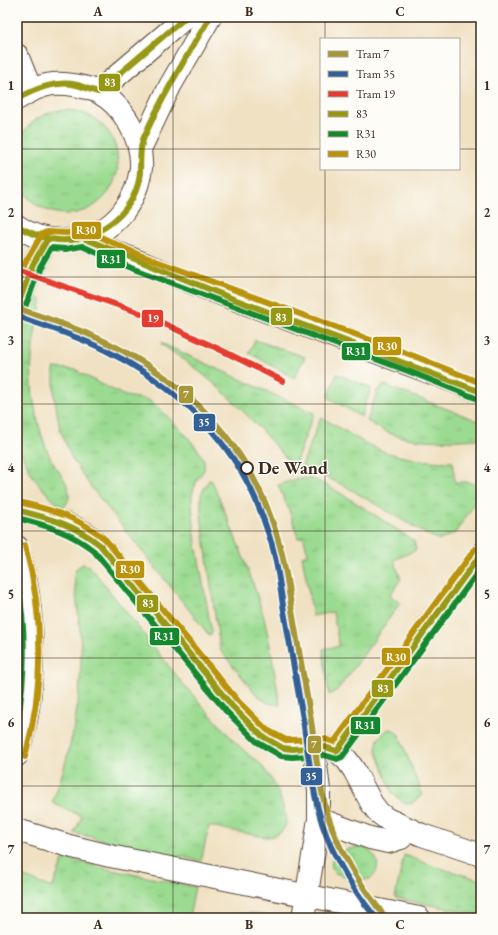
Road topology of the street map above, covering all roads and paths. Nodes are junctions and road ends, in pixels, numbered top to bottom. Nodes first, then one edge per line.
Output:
1 (186, 17) edge
2 (210, 17) edge
3 (17, 55) edge
4 (98, 92) junction
5 (24, 94) edge
6 (140, 149) junction
7 (17, 226) edge
8 (84, 238) junction
9 (48, 240) junction
10 (17, 307) edge
11 (481, 392) edge
12 (17, 510) edge
13 (17, 548) edge
14 (481, 554) edge
15 (337, 751) junction
16 (17, 755) edge
17 (316, 765) dead end
18 (320, 819) junction
19 (17, 830) edge
20 (401, 838) dead end
21 (481, 855) edge
22 (307, 896) junction
23 (303, 918) edge
24 (419, 918) edge

1 - 4 street
2 - 6 street
3 - 5 street
4 - 5 street
4 - 6 street
6 - 8 street
7 - 9 street
8 - 9 street
8 - 11 street
9 - 10 street
12 - 15 street
13 - 16 street
14 - 15 street
15 - 21 street
17 - 18 street
18 - 20 street
18 - 22 street
19 - 22 street
22 - 23 street
22 - 24 street

